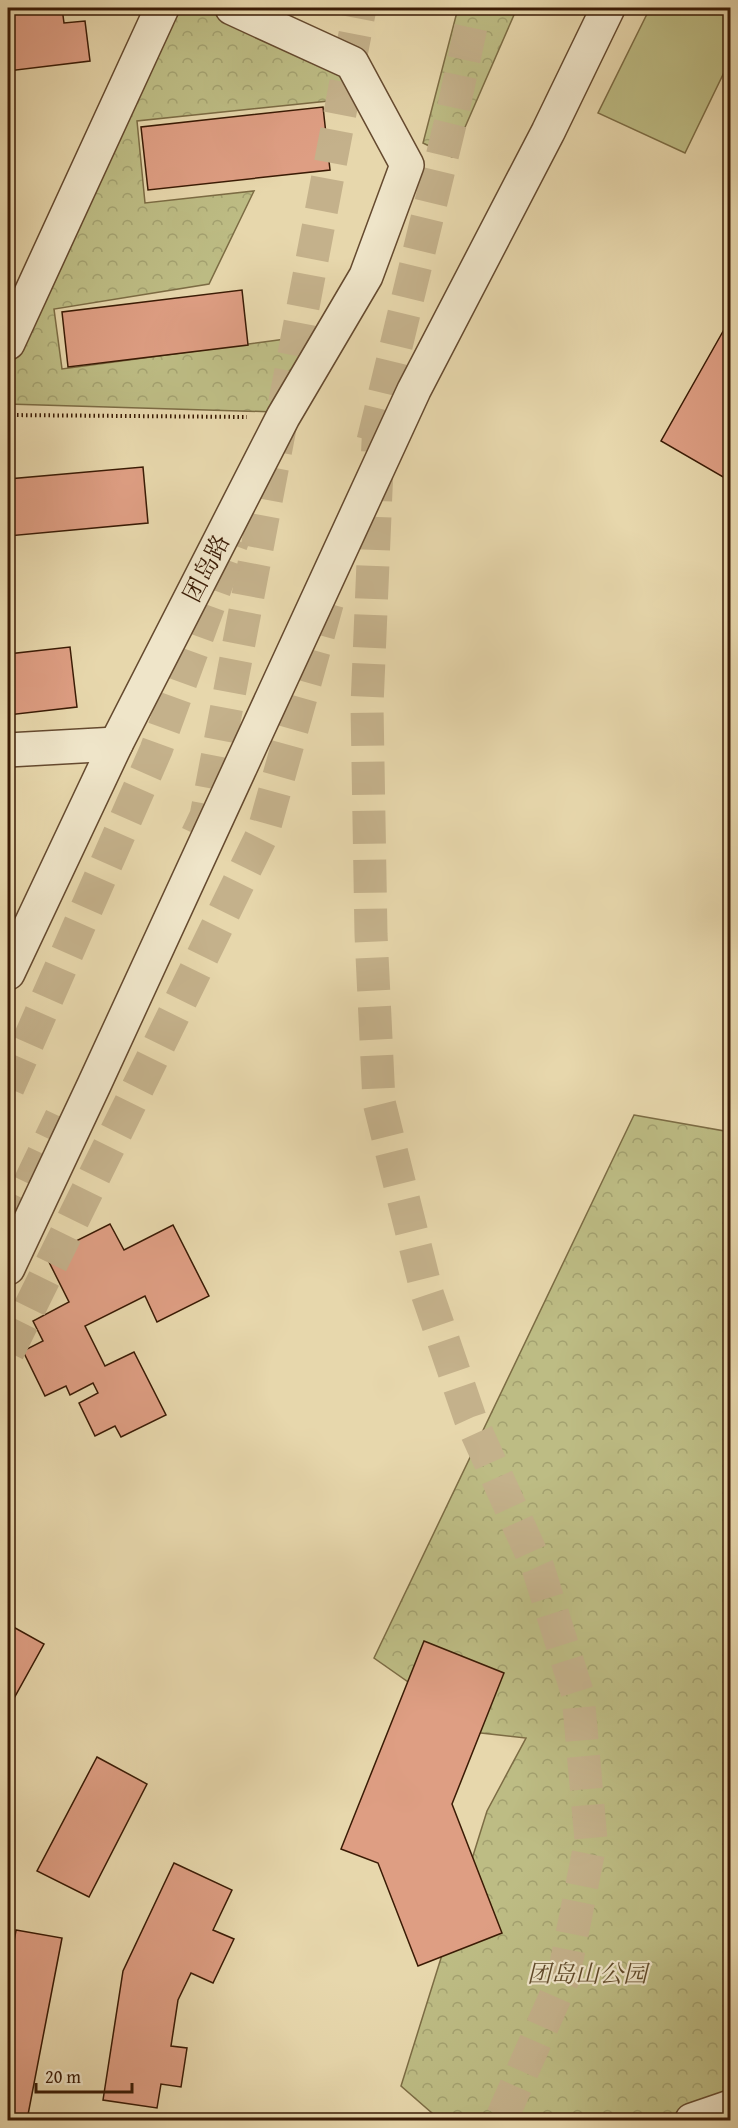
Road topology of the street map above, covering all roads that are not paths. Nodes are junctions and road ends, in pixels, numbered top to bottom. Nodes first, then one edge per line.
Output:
1 (162, 8) edge
2 (232, 8) edge
3 (608, 8) edge
4 (8, 343) edge
5 (116, 744) junction
6 (8, 750) edge
7 (8, 973) edge
8 (8, 1268) edge
9 (730, 2107) edge
10 (692, 2121) edge

1 - 4 street
2 - 5 street, 团岛路
3 - 8 street
5 - 6 street
5 - 7 street, 团岛路
9 - 10 street

